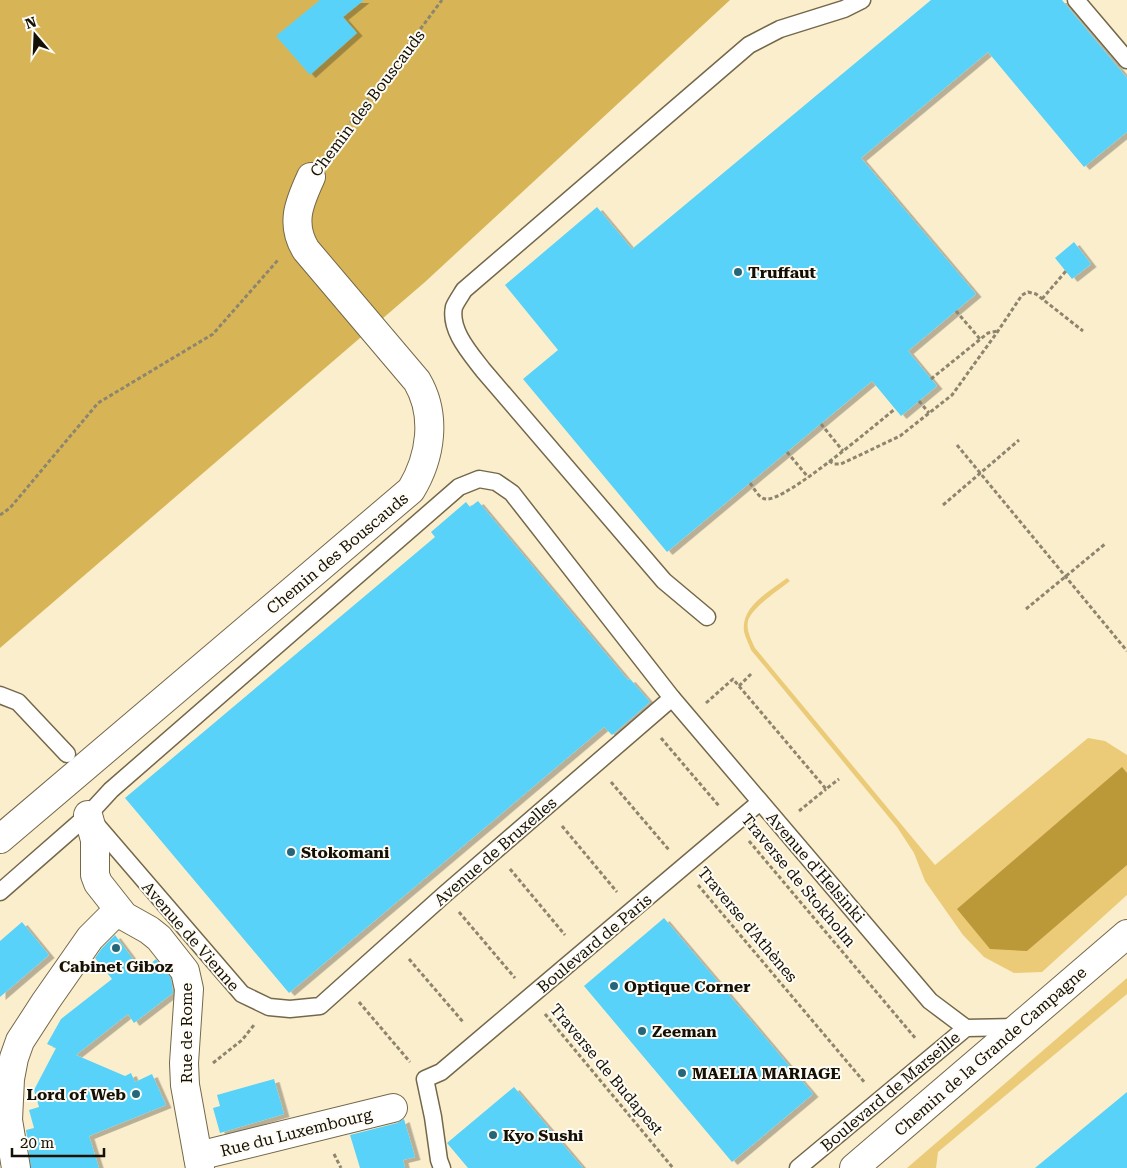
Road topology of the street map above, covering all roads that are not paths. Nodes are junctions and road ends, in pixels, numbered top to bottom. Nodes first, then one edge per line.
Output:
1 (862, 0) edge
2 (1076, 0) edge
3 (1127, 60) edge
4 (311, 176) road end
5 (707, 617) dead end
6 (0, 695) edge
7 (672, 698) junction
8 (66, 754) dead end
9 (760, 802) junction
10 (88, 815) junction
11 (0, 840) edge
12 (0, 892) edge
13 (118, 910) junction
14 (1127, 934) edge
15 (1127, 953) edge
16 (320, 1006) joint
17 (1017, 1027) junction
18 (966, 1028) junction
19 (393, 1108) dead end
20 (199, 1162) edge
21 (16, 1168) edge
22 (442, 1168) edge
23 (798, 1168) edge
24 (854, 1168) edge
25 (877, 1168) edge

1 - 5 lane
2 - 3 lane
4 - 11 street, Chemin des Bouscauds
6 - 8 lane
7 - 9 lane, Avenue d'Helsinki
7 - 10 lane, Avenue d'Helsinki
7 - 16 lane, Avenue de Bruxelles
9 - 18 lane, Avenue d'Helsinki
9 - 22 lane, Boulevard de Paris
10 - 12 lane, Avenue d'Helsinki
10 - 13 street, Rue de Rome
10 - 16 lane, Avenue de Vienne
13 - 20 street, Rue de Rome
13 - 21 street
14 - 17 street, Chemin de la Grande Campagne
15 - 25 street, Chemin de la Grande Campagne
17 - 18 lane, Boulevard de Marseille
17 - 24 street, Chemin de la Grande Campagne
18 - 23 lane, Boulevard de Marseille
19 - 20 street, Rue du Luxembourg

